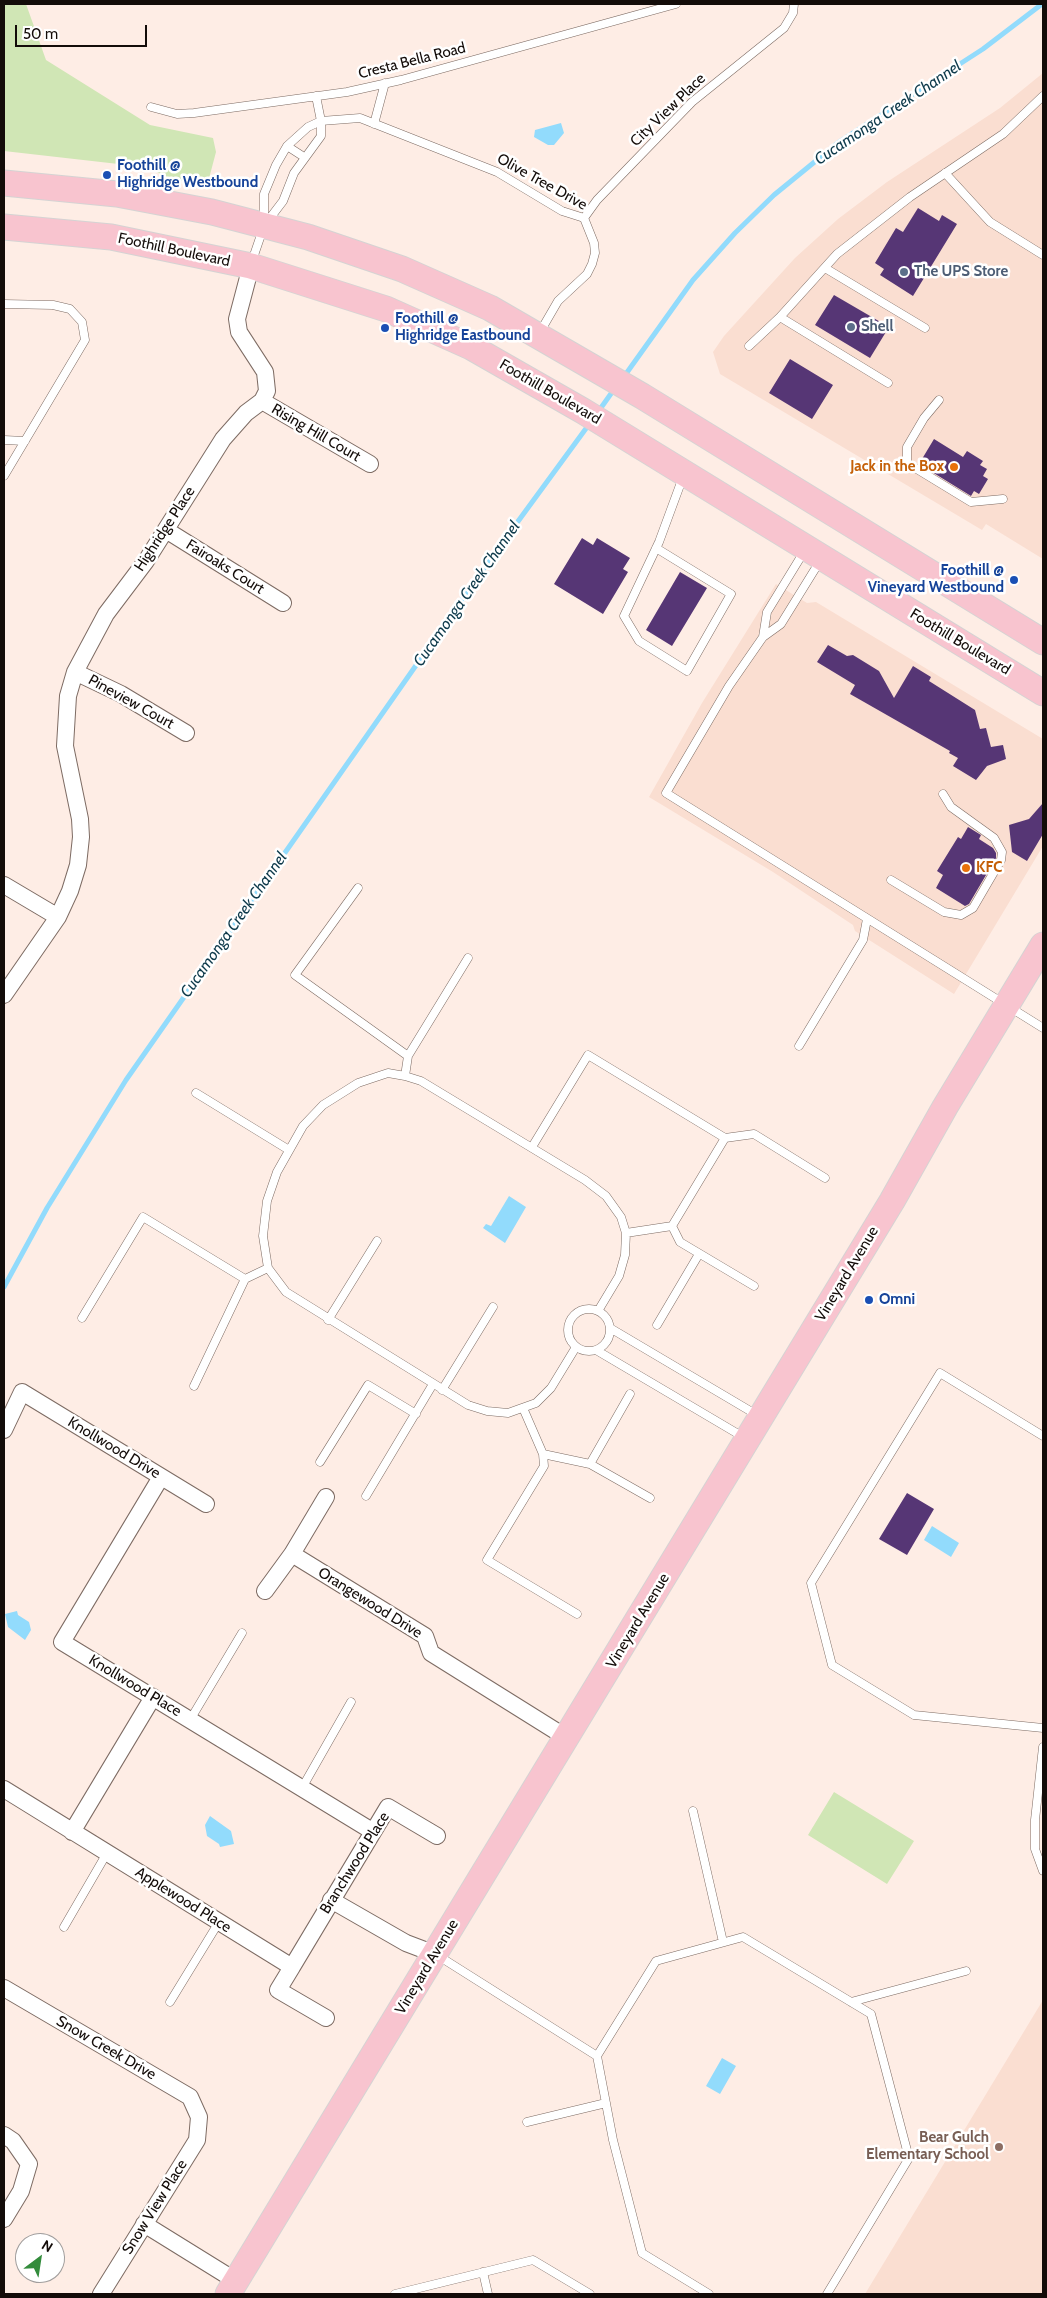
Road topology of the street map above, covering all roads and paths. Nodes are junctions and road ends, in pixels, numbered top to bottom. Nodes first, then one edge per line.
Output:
1 (676, 4) edge
2 (795, 4) edge
3 (385, 83) junction
4 (316, 96) junction
5 (1043, 96) edge
6 (151, 107) dead end
7 (322, 121) junction
8 (374, 124) junction
9 (287, 146) junction
10 (304, 157) junction
11 (946, 173) junction
12 (4, 183) edge
13 (584, 218) junction
14 (264, 226) junction
15 (4, 227) edge
16 (1043, 255) edge
17 (250, 266) junction
18 (825, 268) junction
19 (4, 304) edge
20 (780, 317) junction
21 (925, 328) dead end
22 (538, 334) junction
23 (749, 346) dead end
24 (888, 383) dead end
25 (939, 400) dead end
26 (262, 401) junction
27 (4, 440) edge
28 (25, 441) junction
29 (370, 464) dead end
30 (684, 473) junction
31 (4, 476) edge
32 (1003, 500) dead end
33 (166, 530) junction
34 (656, 548) junction
35 (814, 552) junction
36 (284, 603) dead end
37 (763, 637) junction
38 (1043, 642) edge
39 (75, 672) junction
40 (1043, 693) edge
41 (186, 733) dead end
42 (943, 794) dead end
43 (891, 880) dead end
44 (4, 885) edge
45 (358, 888) dead end
46 (58, 917) junction
47 (867, 919) junction
48 (1043, 945) edge
49 (468, 958) dead end
50 (4, 995) edge
51 (1006, 1005) junction
52 (1043, 1028) edge
53 (799, 1046) dead end
54 (408, 1056) junction
55 (405, 1076) junction
56 (196, 1093) dead end
57 (725, 1138) junction
58 (532, 1148) junction
59 (289, 1150) junction
60 (825, 1178) dead end
61 (672, 1226) junction
62 (626, 1234) junction
63 (377, 1241) dead end
64 (699, 1254) junction
65 (268, 1268) junction
66 (245, 1278) junction
67 (754, 1286) dead end
68 (493, 1307) dead end
69 (598, 1311) junction
70 (82, 1318) dead end
71 (328, 1320) junction
72 (656, 1325) dead end
73 (610, 1328) junction
74 (576, 1347) junction
75 (596, 1350) junction
76 (434, 1384) junction
77 (194, 1386) dead end
78 (442, 1390) junction
79 (630, 1394) dead end
80 (523, 1408) junction
81 (416, 1414) junction
82 (761, 1417) junction
83 (4, 1430) edge
84 (1043, 1436) edge
85 (747, 1440) junction
86 (543, 1454) junction
87 (320, 1462) dead end
88 (590, 1464) junction
89 (161, 1477) junction
90 (366, 1496) dead end
91 (326, 1497) dead end
92 (650, 1498) dead end
93 (206, 1504) dead end
94 (292, 1554) junction
95 (265, 1591) dead end
96 (577, 1614) dead end
97 (242, 1633) dead end
98 (153, 1697) junction
99 (351, 1702) dead end
100 (190, 1720) junction
101 (1043, 1728) edge
102 (567, 1738) junction
103 (1043, 1747) edge
104 (302, 1788) junction
105 (4, 1789) edge
106 (693, 1811) dead end
107 (72, 1832) junction
108 (372, 1832) junction
109 (437, 1836) dead end
110 (107, 1853) junction
111 (1043, 1871) edge
112 (332, 1900) junction
113 (220, 1922) junction
114 (64, 1927) dead end
115 (724, 1942) junction
116 (435, 1954) junction
117 (292, 1966) junction
118 (966, 1971) dead end
119 (4, 1988) edge
120 (170, 2002) dead end
121 (851, 2002) junction
122 (326, 2018) dead end
123 (597, 2056) junction
124 (606, 2103) junction
125 (199, 2117) joint
126 (527, 2122) dead end
127 (4, 2135) edge
128 (4, 2219) edge
129 (144, 2224) junction
130 (483, 2272) junction
131 (232, 2288) edge
132 (101, 2294) edge
133 (395, 2294) edge
134 (488, 2294) edge
135 (590, 2294) edge
136 (709, 2294) edge
137 (827, 2294) edge

1 - 3 lane, Cresta Bella Road
2 - 13 lane, City View Place
3 - 4 lane, Cresta Bella Road
3 - 8 lane
4 - 6 lane, Cresta Bella Road
4 - 7 lane
5 - 11 lane
7 - 8 lane, Olive Tree Drive
7 - 9 lane
7 - 10 lane
8 - 13 lane, Olive Tree Drive
9 - 10 lane
9 - 14 lane
10 - 14 lane
11 - 16 lane
11 - 18 lane
12 - 14 main road
13 - 22 lane, Olive Tree Drive
14 - 17 lane
14 - 22 main road
15 - 17 main road, Foothill Boulevard
17 - 26 street
17 - 30 main road, Foothill Boulevard
18 - 20 lane
18 - 21 lane
19 - 28 lane
20 - 23 lane
20 - 24 lane
22 - 38 main road
25 - 32 lane
26 - 29 street, Rising Hill Court
26 - 33 street, Highridge Place
27 - 28 lane
28 - 31 lane
30 - 34 lane
30 - 35 main road, Foothill Boulevard
33 - 36 street, Fairoaks Court
33 - 39 street, Highridge Place
34 - 34 lane
35 - 37 lane
35 - 37 lane
35 - 40 main road, Foothill Boulevard
37 - 47 lane
39 - 41 street, Pineview Court
39 - 46 street, Highridge Place
42 - 43 lane
44 - 46 street
45 - 54 lane
46 - 50 street, Highridge Place
47 - 51 lane
47 - 53 lane
48 - 51 main road, Vineyard Avenue
49 - 54 lane
51 - 52 lane
51 - 82 main road, Vineyard Avenue
54 - 55 lane
55 - 58 lane
55 - 59 lane
56 - 59 lane
57 - 58 lane
57 - 60 lane
57 - 61 lane
58 - 62 lane
59 - 65 lane
61 - 62 lane
61 - 64 lane
62 - 69 lane
63 - 71 lane
64 - 67 lane
64 - 72 lane
65 - 66 lane
65 - 71 lane
66 - 70 lane
66 - 77 lane
68 - 78 lane
69 - 73 lane
69 - 74 lane
71 - 76 lane
73 - 75 lane
73 - 82 lane
74 - 75 lane
74 - 80 lane
75 - 85 lane
76 - 78 lane
76 - 81 lane
78 - 80 lane
79 - 88 lane
80 - 86 lane
81 - 87 lane
81 - 90 lane
82 - 85 main road, Vineyard Avenue
83 - 89 street, Knollwood Drive
84 - 101 lane
85 - 102 main road, Vineyard Avenue
86 - 88 lane
86 - 96 lane
88 - 92 lane
89 - 93 street, Knollwood Drive
89 - 98 street, Knollwood Place
91 - 94 street
94 - 95 street
94 - 102 street, Orangewood Drive
97 - 100 lane
98 - 100 street, Knollwood Place
98 - 107 street
99 - 104 lane
100 - 104 street, Knollwood Place
102 - 116 main road, Vineyard Avenue
103 - 111 lane
104 - 108 street, Knollwood Place
105 - 107 street, Applewood Place
106 - 115 lane
107 - 110 street, Applewood Place
108 - 109 street, Branchwood Place
108 - 112 street, Branchwood Place
110 - 113 street, Applewood Place
110 - 114 lane
112 - 116 street
112 - 117 street, Branchwood Place
113 - 117 street, Applewood Place
113 - 120 lane
115 - 121 lane
115 - 123 lane
116 - 123 lane
116 - 131 main road, Vineyard Avenue
117 - 122 street
118 - 121 lane
119 - 125 street, Snow Creek Drive
121 - 137 lane
123 - 124 lane
124 - 126 lane
124 - 136 lane
125 - 129 street, Snow View Place
127 - 128 street
129 - 131 street
129 - 132 street, Snow View Place
130 - 133 lane
130 - 134 lane
130 - 135 lane

